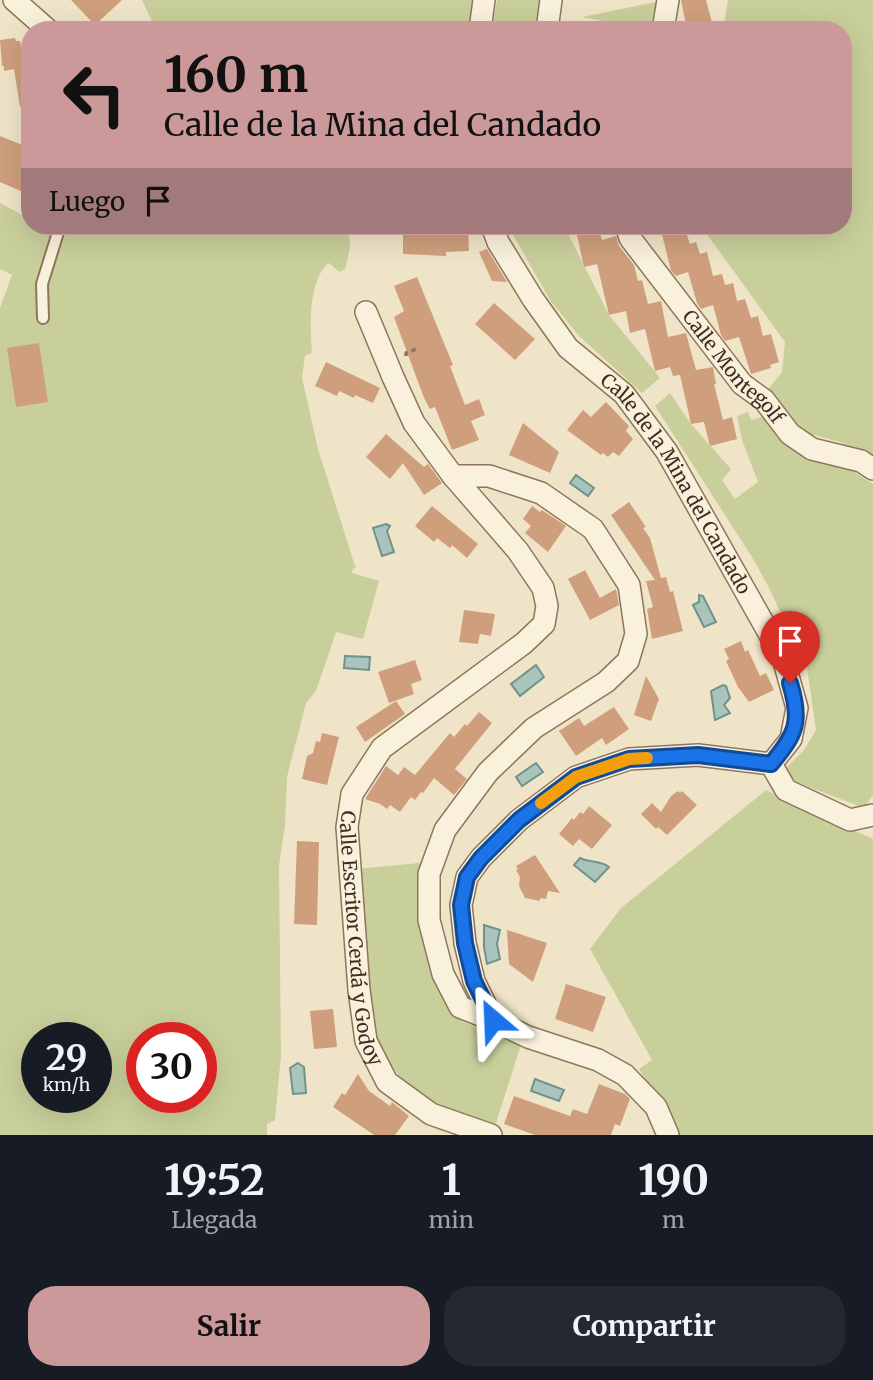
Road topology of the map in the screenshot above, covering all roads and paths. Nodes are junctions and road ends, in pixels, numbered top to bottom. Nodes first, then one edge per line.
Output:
1 (14, 0) edge
2 (484, 0) edge
3 (551, 0) edge
4 (668, 0) edge
5 (38, 21) edge
6 (481, 21) edge
7 (548, 21) edge
8 (664, 21) edge
9 (57, 235) edge
10 (495, 235) edge
11 (629, 235) edge
12 (366, 312) dead end
13 (43, 318) dead end
14 (873, 469) edge
15 (453, 476) junction
16 (771, 764) junction
17 (873, 815) edge
18 (493, 1020) junction
19 (491, 1135) edge
20 (668, 1135) edge

1 - 5 street
2 - 6 street
3 - 7 street
4 - 8 street
9 - 13 lane
10 - 16 street, Calle de la Mina del Candado
11 - 14 street, Calle Montegolf
12 - 15 street, Calle Escritor Cerdá y Godoy
15 - 18 street
15 - 19 street, Calle Escritor Cerdá y Godoy
16 - 17 street
16 - 18 street
18 - 20 street

